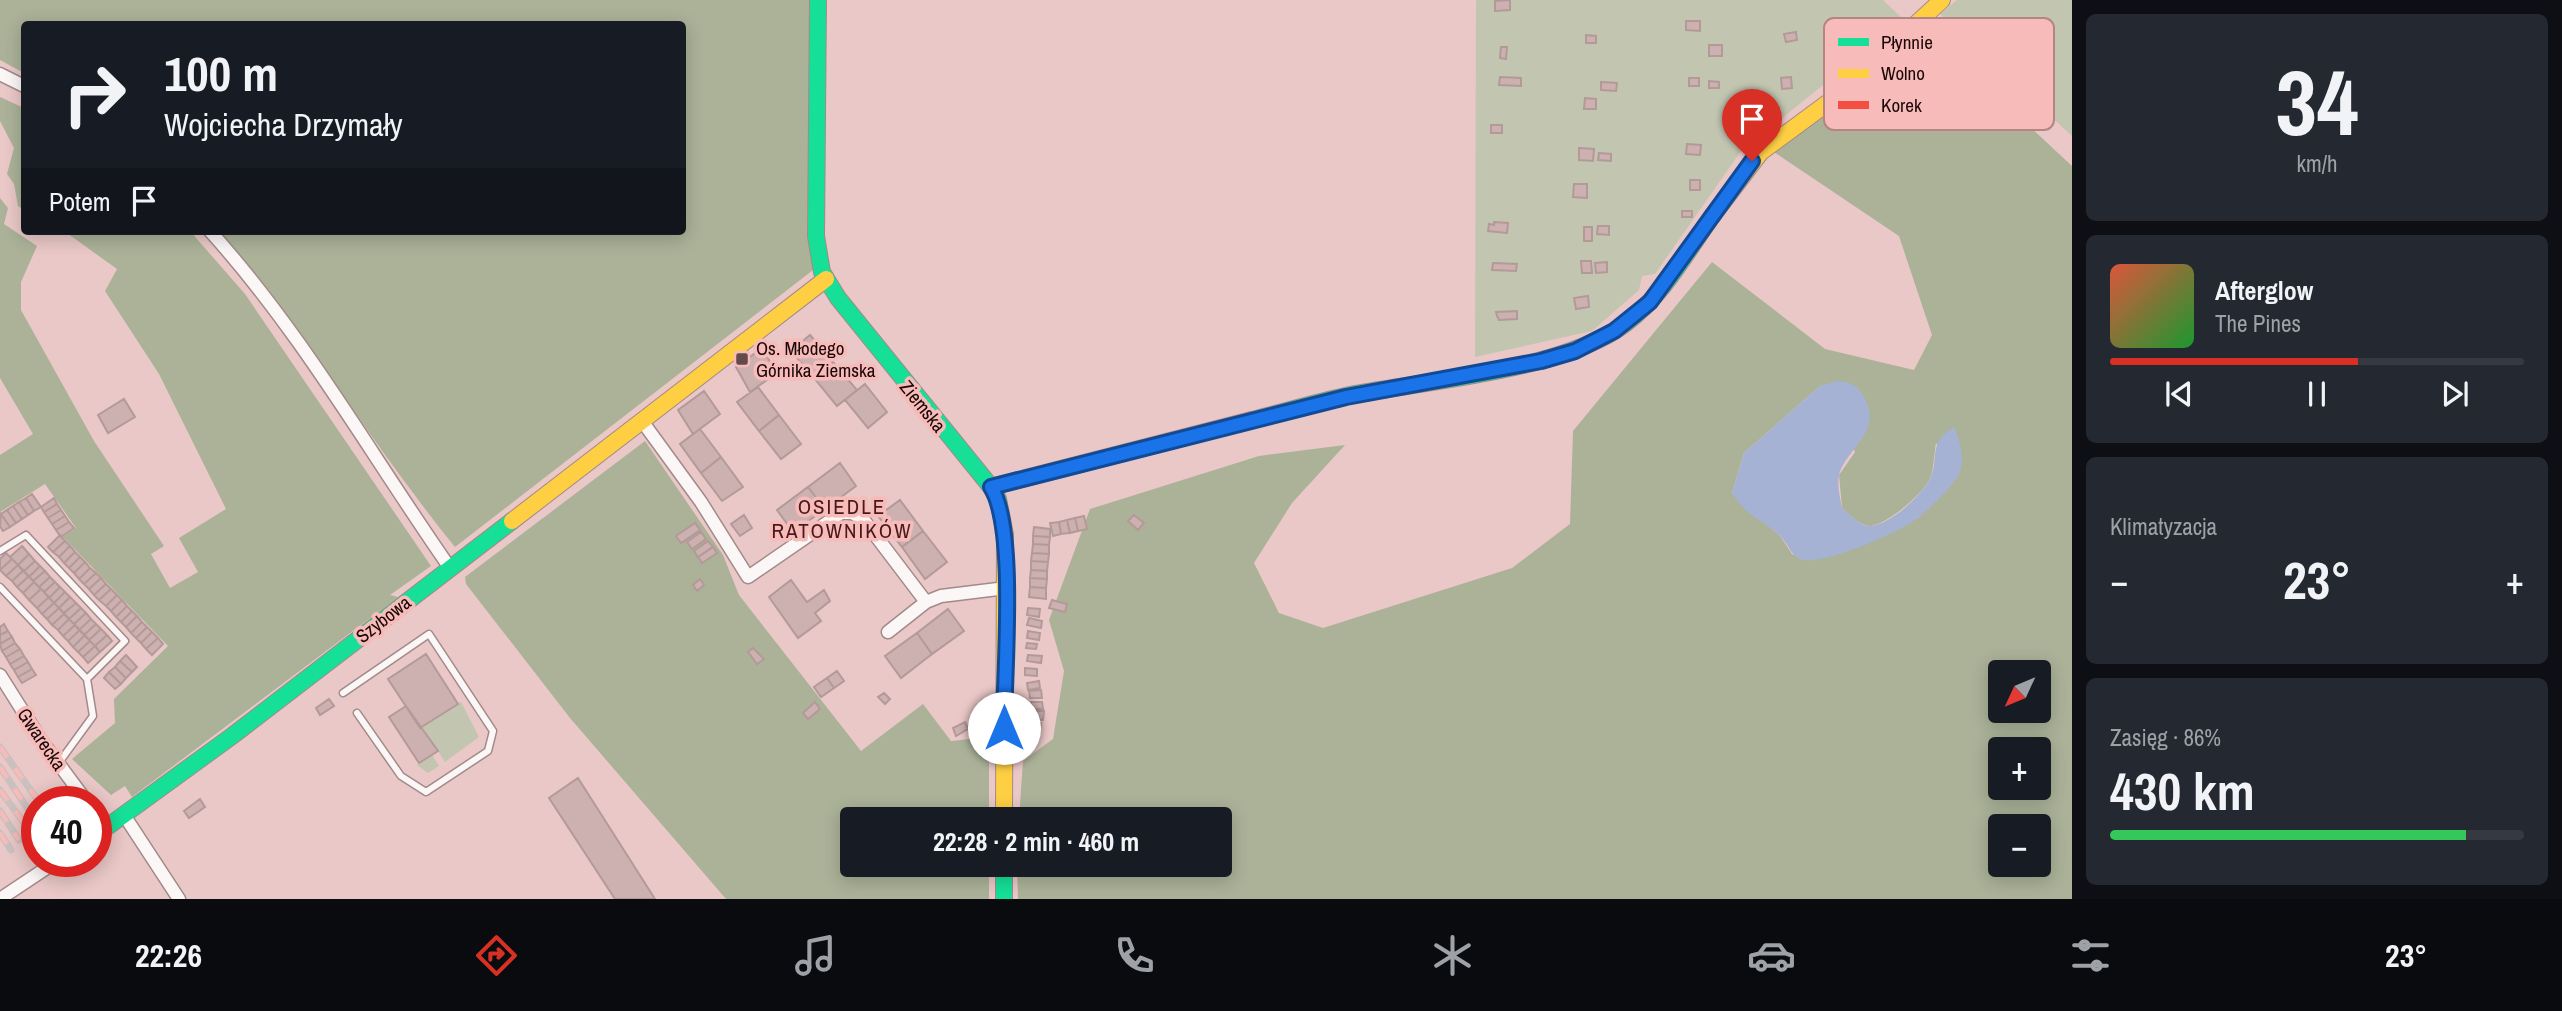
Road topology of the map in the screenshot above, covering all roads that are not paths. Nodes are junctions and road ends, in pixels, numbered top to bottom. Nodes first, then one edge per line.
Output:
1 (818, 0) edge
2 (1942, 0) edge
3 (1922, 18) edge
4 (0, 74) edge
5 (21, 84) edge
6 (1824, 107) edge
7 (214, 235) edge
8 (826, 279) junction
9 (642, 421) junction
10 (991, 487) junction
11 (0, 551) edge
12 (450, 568) junction
13 (0, 587) edge
14 (1006, 588) junction
15 (926, 602) junction
16 (888, 632) dead end
17 (0, 675) edge
18 (87, 679) junction
19 (343, 693) dead end
20 (357, 713) dead end
21 (58, 764) junction
22 (75, 786) edge
23 (1004, 807) edge
24 (124, 816) junction
25 (112, 824) edge
26 (33, 877) edge
27 (1004, 877) edge
28 (0, 899) edge
29 (179, 899) edge
30 (1004, 899) edge

1 - 8 street, Ziemska
2 - 3 street
4 - 5 street
6 - 10 street
7 - 12 street
8 - 9 street, Szybowa
8 - 10 street, Ziemska
9 - 12 street, Szybowa
9 - 15 street
10 - 14 street, Ziemska
11 - 18 lane
12 - 24 street, Szybowa
13 - 18 lane
14 - 15 street
14 - 23 street, Ziemska
15 - 16 street
17 - 21 street, Gwarecka
18 - 21 lane
19 - 20 lane
21 - 22 street, Gwarecka
24 - 25 street, Szybowa
24 - 29 street
26 - 28 street
27 - 30 street

